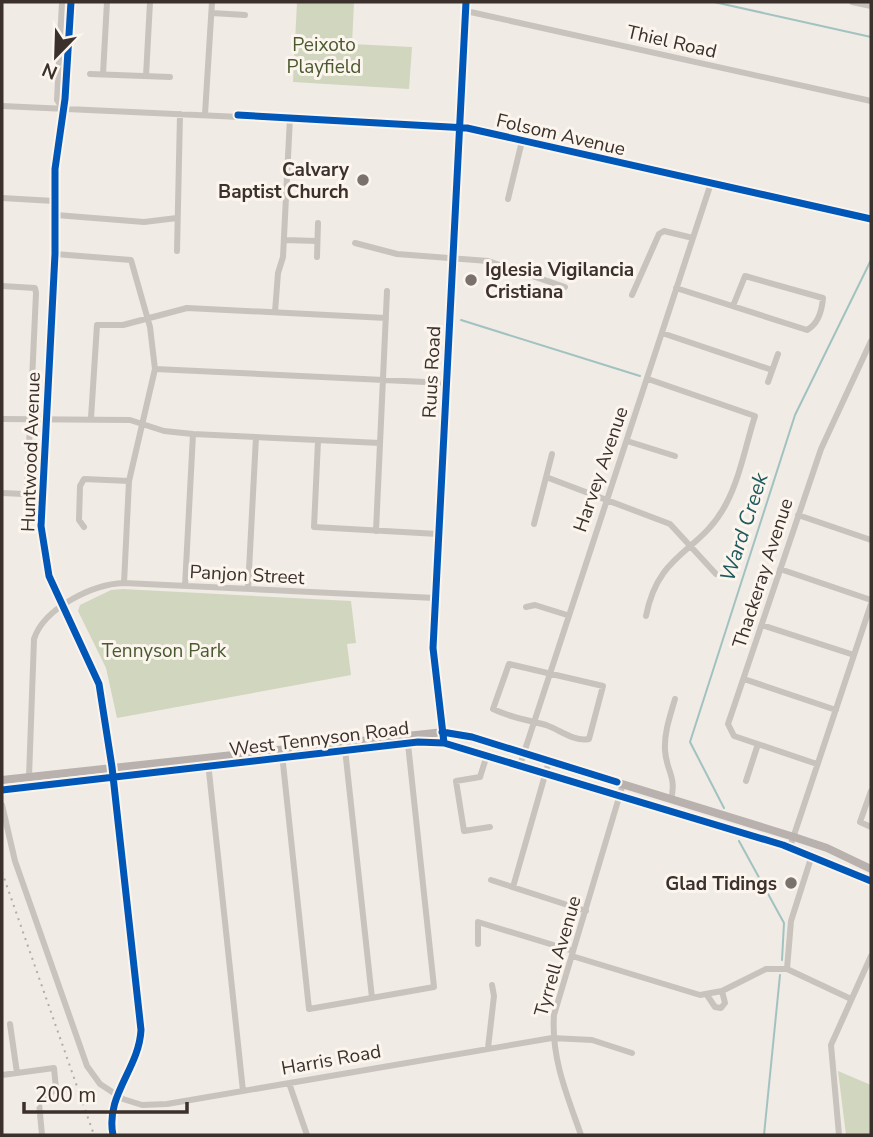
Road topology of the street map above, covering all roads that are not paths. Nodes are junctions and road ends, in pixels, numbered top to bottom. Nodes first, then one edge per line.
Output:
1 (62, 2) edge
2 (71, 2) edge
3 (107, 2) edge
4 (150, 2) edge
5 (212, 2) edge
6 (466, 2) edge
7 (852, 2) edge
8 (861, 3) edge
9 (871, 6) edge
10 (466, 11) junction
11 (212, 13) junction
12 (245, 15) dead end
13 (90, 74) dead end
14 (103, 74) junction
15 (146, 76) junction
16 (170, 77) dead end
17 (871, 101) edge
18 (2, 106) edge
19 (62, 108) junction
20 (180, 114) junction
21 (205, 114) junction
22 (290, 117) junction
23 (459, 127) junction
24 (522, 141) junction
25 (711, 183) junction
26 (2, 198) edge
27 (508, 199) dead end
28 (54, 201) junction
29 (56, 215) junction
30 (177, 218) junction
31 (871, 219) edge
32 (318, 223) dead end
33 (693, 238) junction
34 (284, 240) junction
35 (317, 241) junction
36 (355, 243) dead end
37 (177, 251) dead end
38 (55, 254) junction
39 (317, 257) dead end
40 (452, 257) junction
41 (2, 286) edge
42 (565, 287) dead end
43 (676, 288) junction
44 (387, 290) dead end
45 (632, 295) dead end
46 (733, 306) junction
47 (275, 312) junction
48 (148, 318) junction
49 (386, 318) junction
50 (662, 333) junction
51 (871, 341) edge
52 (778, 355) dead end
53 (155, 369) junction
54 (772, 370) junction
55 (648, 379) junction
56 (383, 380) junction
57 (768, 382) dead end
58 (446, 383) junction
59 (91, 418) junction
60 (2, 419) edge
61 (45, 419) junction
62 (31, 420) junction
63 (143, 424) junction
64 (193, 434) junction
65 (256, 437) junction
66 (318, 441) junction
67 (627, 441) junction
68 (380, 443) junction
69 (552, 454) dead end
70 (675, 456) dead end
71 (546, 477) junction
72 (129, 481) junction
73 (2, 493) edge
74 (607, 498) junction
75 (799, 515) junction
76 (534, 524) dead end
77 (85, 527) dead end
78 (376, 531) junction
79 (438, 534) junction
80 (871, 540) edge
81 (692, 544) junction
82 (780, 569) junction
83 (716, 573) dead end
84 (124, 583) junction
85 (185, 586) junction
86 (248, 590) junction
87 (435, 598) junction
88 (871, 602) edge
89 (62, 607) junction
90 (526, 607) dead end
91 (567, 615) junction
92 (646, 616) dead end
93 (762, 625) junction
94 (854, 655) junction
95 (551, 672) junction
96 (744, 679) junction
97 (675, 699) dead end
98 (836, 710) junction
99 (534, 722) junction
100 (444, 732) junction
101 (344, 741) junction
102 (444, 743) junction
103 (408, 744) junction
104 (758, 744) junction
105 (281, 748) junction
106 (345, 751) junction
107 (524, 753) junction
108 (487, 755) junction
109 (208, 756) junction
110 (282, 758) junction
111 (549, 761) junction
112 (817, 764) junction
113 (520, 765) junction
114 (209, 766) junction
115 (112, 767) junction
116 (545, 773) junction
117 (29, 777) junction
118 (113, 777) junction
119 (2, 780) edge
120 (746, 781) dead end
121 (623, 784) junction
122 (2, 790) edge
123 (871, 791) edge
124 (620, 795) junction
125 (671, 800) junction
126 (2, 805) edge
127 (490, 827) dead end
128 (871, 827) edge
129 (794, 837) junction
130 (790, 847) junction
131 (812, 855) junction
132 (871, 869) edge
133 (491, 880) dead end
134 (871, 881) edge
135 (513, 887) junction
136 (586, 911) junction
137 (478, 944) dead end
138 (573, 953) junction
139 (871, 956) edge
140 (787, 969) junction
141 (492, 985) dead end
142 (722, 991) junction
143 (707, 995) junction
144 (372, 998) junction
145 (851, 999) junction
146 (10, 1024) dead end
147 (552, 1038) junction
148 (488, 1048) junction
149 (632, 1053) dead end
150 (17, 1073) junction
151 (2, 1075) edge
152 (289, 1083) junction
153 (243, 1091) junction
154 (116, 1095) junction
155 (43, 1135) edge
156 (113, 1135) edge
157 (307, 1135) edge
158 (581, 1135) edge
159 (839, 1135) edge

1 - 19 street, Huntwood Avenue
2 - 19 street, Huntwood Avenue
3 - 14 street
4 - 15 street
5 - 11 street
6 - 10 street, Ruus Road
7 - 8 street
8 - 9 street
10 - 17 street, Thiel Road
10 - 23 street, Ruus Road
11 - 12 street
11 - 21 street
13 - 14 street
14 - 15 street
15 - 16 street
18 - 19 street, Folsom Avenue
19 - 20 street, Folsom Avenue
19 - 28 street, Huntwood Avenue
20 - 21 street, Folsom Avenue
20 - 30 street
21 - 22 street, Folsom Avenue
22 - 23 street, Folsom Avenue
22 - 34 street
23 - 24 street, Folsom Avenue
23 - 40 street, Ruus Road
24 - 25 street, Folsom Avenue
24 - 27 street
25 - 31 street, Folsom Avenue
25 - 33 street, Harvey Avenue
26 - 28 street
28 - 29 street, Huntwood Avenue
29 - 30 street
29 - 38 street, Huntwood Avenue
30 - 37 street
32 - 35 street
33 - 43 street, Harvey Avenue
33 - 45 street
34 - 35 street
34 - 47 street
35 - 39 street
36 - 40 street
38 - 48 street
38 - 61 street, Huntwood Avenue
40 - 42 street
40 - 58 street, Ruus Road
41 - 62 street
43 - 46 street
43 - 50 street, Harvey Avenue
44 - 49 street
46 - 46 street
47 - 48 street
47 - 49 street
48 - 53 street
48 - 59 street
49 - 56 street
50 - 54 street
50 - 55 street, Harvey Avenue
51 - 75 street, Thackeray Avenue
52 - 54 street
53 - 56 street
53 - 63 street
54 - 57 street
55 - 67 street, Harvey Avenue
55 - 81 street
56 - 58 street
56 - 68 street
58 - 79 street, Ruus Road
59 - 61 street
59 - 63 street
60 - 62 street
61 - 62 street
61 - 89 street, Huntwood Avenue
62 - 73 street
63 - 64 street
63 - 72 street
64 - 65 street
64 - 85 street
65 - 66 street
65 - 86 street
66 - 68 street
66 - 78 street
67 - 70 street
67 - 74 street, Harvey Avenue
68 - 78 street
69 - 71 street
71 - 74 street
71 - 76 street
72 - 77 street
72 - 84 street
74 - 81 street
74 - 91 street, Harvey Avenue
75 - 80 street
75 - 82 street, Thackeray Avenue
78 - 79 street
79 - 87 street, Ruus Road
81 - 83 street
81 - 92 street
82 - 88 street
82 - 93 street, Thackeray Avenue
84 - 85 street, Panjon Street
84 - 89 street, Panjon Street
85 - 86 street, Panjon Street
86 - 87 street, Panjon Street
87 - 100 street, Ruus Road
88 - 94 street
89 - 115 street, Huntwood Avenue
89 - 117 street, Panjon Street
90 - 91 street
91 - 95 street, Harvey Avenue
93 - 94 street
93 - 96 street, Thackeray Avenue
94 - 98 street
95 - 99 street, Harvey Avenue
95 - 99 street
95 - 99 street
96 - 98 street
96 - 104 street, Thackeray Avenue
97 - 125 street
98 - 112 street
99 - 107 street, Harvey Avenue
100 - 101 main road, West Tennyson Road
100 - 102 street, Ruus Road
100 - 107 main road, West Tennyson Road
101 - 105 main road, West Tennyson Road
101 - 106 street
102 - 103 main road, West Tennyson Road
102 - 108 main road, West Tennyson Road
103 - 106 main road, West Tennyson Road
103 - 144 street
104 - 112 street, Thackeray Avenue
104 - 120 street
105 - 109 main road, West Tennyson Road
105 - 110 street
106 - 110 main road, West Tennyson Road
106 - 144 street
107 - 111 main road, West Tennyson Road
107 - 113 street, Harvey Avenue
108 - 113 main road, West Tennyson Road
108 - 127 street
109 - 114 street
109 - 115 main road, West Tennyson Road
110 - 114 main road, West Tennyson Road
110 - 144 street
111 - 116 street
111 - 121 main road, West Tennyson Road
112 - 129 street
113 - 116 main road, West Tennyson Road
114 - 118 main road, West Tennyson Road
114 - 153 street
115 - 117 main road, West Tennyson Road
115 - 118 street, Huntwood Avenue
116 - 124 main road, West Tennyson Road
116 - 135 street
117 - 119 main road, West Tennyson Road
118 - 122 main road, West Tennyson Road
118 - 154 street, Huntwood Avenue
121 - 124 street, Tyrrell Avenue
121 - 125 main road, West Tennyson Road
123 - 128 street
124 - 130 main road, West Tennyson Road
124 - 136 street, Tyrrell Avenue
125 - 129 main road, West Tennyson Road
126 - 154 street
129 - 130 street
129 - 132 main road, West Tennyson Road
130 - 131 main road, West Tennyson Road
131 - 134 main road, West Tennyson Road
131 - 140 street
133 - 135 street
135 - 136 street
136 - 138 street, Tyrrell Avenue
137 - 138 street
138 - 143 street
138 - 147 street, Tyrrell Avenue
139 - 145 street
140 - 142 street
140 - 145 street
141 - 148 street
142 - 143 street
142 - 143 street
145 - 159 street
146 - 150 street
147 - 148 street, Harris Road
147 - 149 street, Harris Road
147 - 158 street, Tyrrell Avenue
148 - 152 street, Harris Road
150 - 151 street
150 - 155 street
152 - 153 street, Harris Road
152 - 157 street
153 - 154 street, Harris Road
154 - 156 street, Huntwood Avenue

